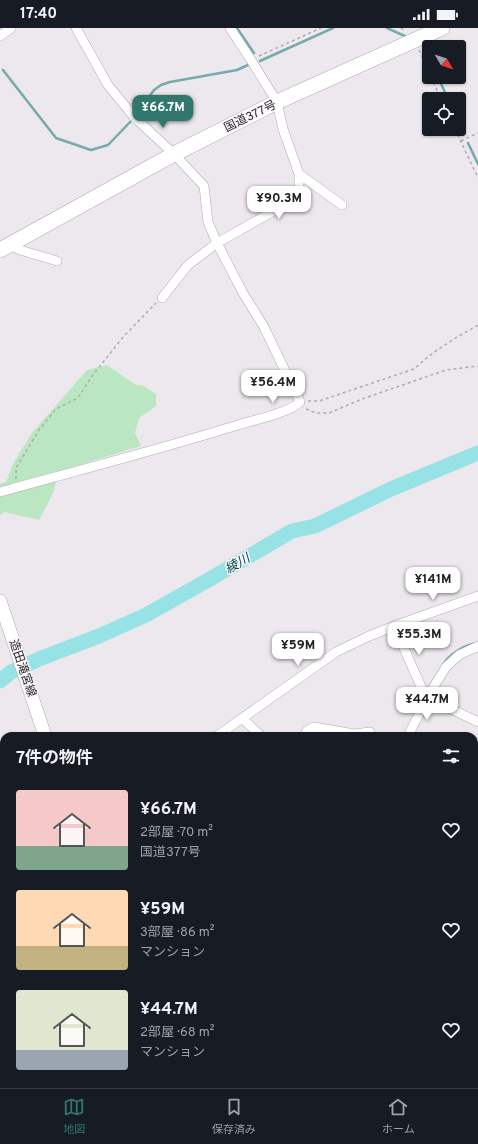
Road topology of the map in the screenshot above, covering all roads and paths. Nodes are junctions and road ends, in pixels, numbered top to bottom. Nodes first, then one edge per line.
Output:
1 (11, 28) edge
2 (76, 28) edge
3 (230, 28) edge
4 (321, 28) edge
5 (442, 28) edge
6 (0, 36) edge
7 (414, 41) junction
8 (422, 58) edge
9 (251, 60) junction
10 (277, 102) junction
11 (478, 133) edge
12 (459, 136) edge
13 (461, 140) junction
14 (174, 154) junction
15 (300, 174) junction
16 (478, 178) edge
17 (342, 205) dead end
18 (217, 243) junction
19 (5, 247) edge
20 (57, 261) dead end
21 (162, 298) joint
22 (478, 324) edge
23 (478, 366) edge
24 (299, 404) junction
25 (16, 488) junction
26 (0, 492) edge
27 (478, 596) edge
28 (0, 601) edge
29 (394, 626) junction
30 (478, 646) edge
31 (428, 696) junction
32 (243, 719) junction
33 (478, 722) edge
34 (44, 732) edge
35 (223, 732) edge
36 (257, 732) edge
37 (306, 732) edge
38 (343, 732) edge
39 (410, 732) edge

1 - 6 street
2 - 14 street
3 - 9 street
4 - 9 path
5 - 7 highway, 国道377号
7 - 8 path
7 - 10 highway, 国道377号
9 - 10 street
10 - 14 highway, 国道377号
10 - 15 street
11 - 13 path
12 - 13 path
13 - 16 path
14 - 18 street
14 - 19 highway, 国道377号
15 - 17 street
15 - 18 street
18 - 21 street
18 - 24 street
19 - 20 street
21 - 25 path
22 - 24 path
23 - 24 path
24 - 25 street
25 - 26 street
27 - 29 street
28 - 34 main road, 造田滝宮線
29 - 31 street
29 - 32 street
30 - 31 street
31 - 33 street
31 - 39 street
32 - 35 street
32 - 36 street
37 - 38 street

